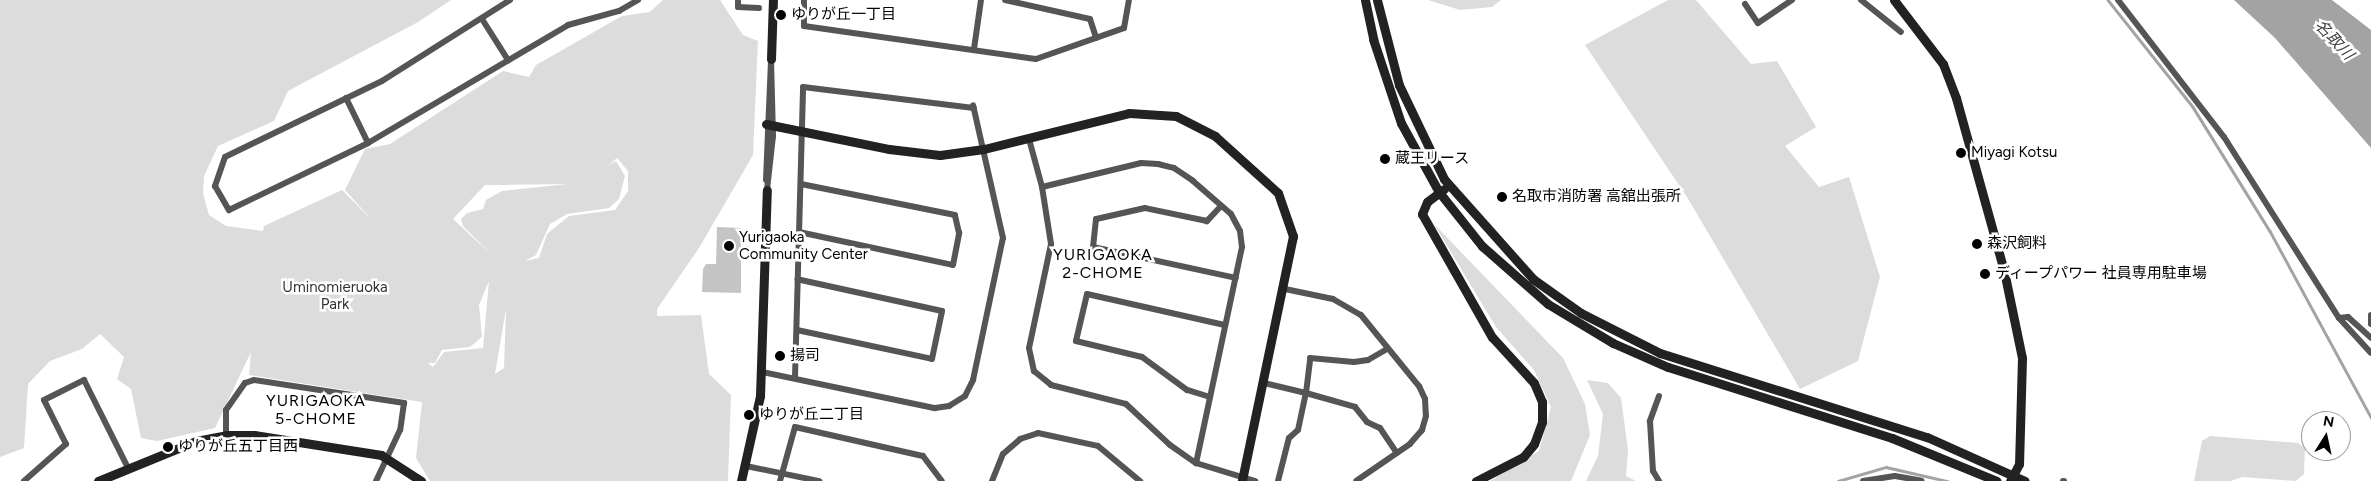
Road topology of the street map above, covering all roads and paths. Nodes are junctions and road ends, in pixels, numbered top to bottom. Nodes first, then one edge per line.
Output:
1 (510, 0) edge
2 (638, 0) edge
3 (738, 0) edge
4 (773, 0) edge
5 (804, 0) edge
6 (981, 0) edge
7 (1005, 0) edge
8 (1129, 0) edge
9 (1365, 0) edge
10 (1378, 0) edge
11 (1792, 0) edge
12 (1861, 0) edge
13 (1894, 0) edge
14 (2118, 0) edge
15 (1745, 4) dead end
16 (759, 8) dead end
17 (482, 19) junction
18 (1901, 32) dead end
19 (1096, 38) junction
20 (974, 49) junction
21 (771, 57) joint
22 (508, 60) junction
23 (346, 98) junction
24 (769, 124) junction
25 (802, 130) junction
26 (1029, 139) junction
27 (368, 143) junction
28 (984, 149) junction
29 (801, 184) junction
30 (1449, 185) junction
31 (1042, 187) junction
32 (767, 190) joint
33 (1439, 192) junction
34 (1221, 206) junction
35 (799, 232) junction
36 (1236, 278) junction
37 (798, 279) junction
38 (1285, 289) junction
39 (2371, 315) edge
40 (2339, 318) junction
41 (2371, 324) edge
42 (1225, 325) junction
43 (797, 330) junction
44 (2371, 338) edge
45 (1387, 349) junction
46 (2371, 352) edge
47 (762, 372) junction
48 (795, 377) junction
49 (1264, 383) junction
50 (1306, 393) junction
51 (1659, 396) dead end
52 (1210, 397) junction
53 (226, 435) junction
54 (1397, 453) junction
55 (386, 458) junction
56 (1196, 463) junction
57 (128, 466) junction
58 (746, 466) junction
59 (784, 473) junction
60 (2012, 478) edge
61 (1242, 479) edge
62 (24, 481) edge
63 (98, 481) edge
64 (376, 481) edge
65 (421, 481) edge
66 (741, 481) edge
67 (780, 481) edge
68 (819, 481) edge
69 (942, 481) edge
70 (992, 481) edge
71 (1140, 481) edge
72 (1255, 481) edge
73 (1278, 481) edge
74 (1356, 481) edge
75 (1476, 481) edge
76 (1659, 481) edge
77 (1864, 481) edge
78 (1922, 481) edge
79 (1997, 481) edge
80 (2025, 481) edge

1 - 17 street
2 - 22 street
3 - 16 street
4 - 21 street
5 - 20 street
6 - 20 street
7 - 19 street
8 - 19 street
9 - 33 street
10 - 30 street
11 - 15 street
12 - 18 street
13 - 60 street
14 - 40 street
17 - 22 street
17 - 23 street
19 - 20 street
21 - 24 street
22 - 27 street
23 - 27 street
23 - 27 street
24 - 25 street
24 - 32 street
25 - 28 street
25 - 28 street
25 - 29 street
26 - 28 street
26 - 31 street
26 - 38 street
28 - 48 street
29 - 35 street
29 - 35 street
30 - 33 street
30 - 60 street
31 - 34 street
31 - 56 street
32 - 47 street
33 - 75 street
33 - 79 street
34 - 36 street
34 - 36 street
35 - 37 street
36 - 42 street
37 - 43 street
37 - 43 street
38 - 45 street
38 - 49 street
39 - 41 street
40 - 44 street
40 - 46 street
42 - 52 street
42 - 52 street
43 - 48 street
45 - 50 street
45 - 54 street
47 - 48 street
47 - 58 street
49 - 50 street
49 - 61 street
50 - 54 street
50 - 73 street
51 - 76 street
52 - 56 street
53 - 55 street
53 - 55 street
53 - 57 street
54 - 74 street
55 - 64 street
55 - 65 street
56 - 61 street
57 - 62 street
57 - 63 street
58 - 59 street
58 - 66 street
59 - 67 street
59 - 68 street
59 - 69 street
60 - 80 street
61 - 72 street
70 - 71 street
77 - 78 street

